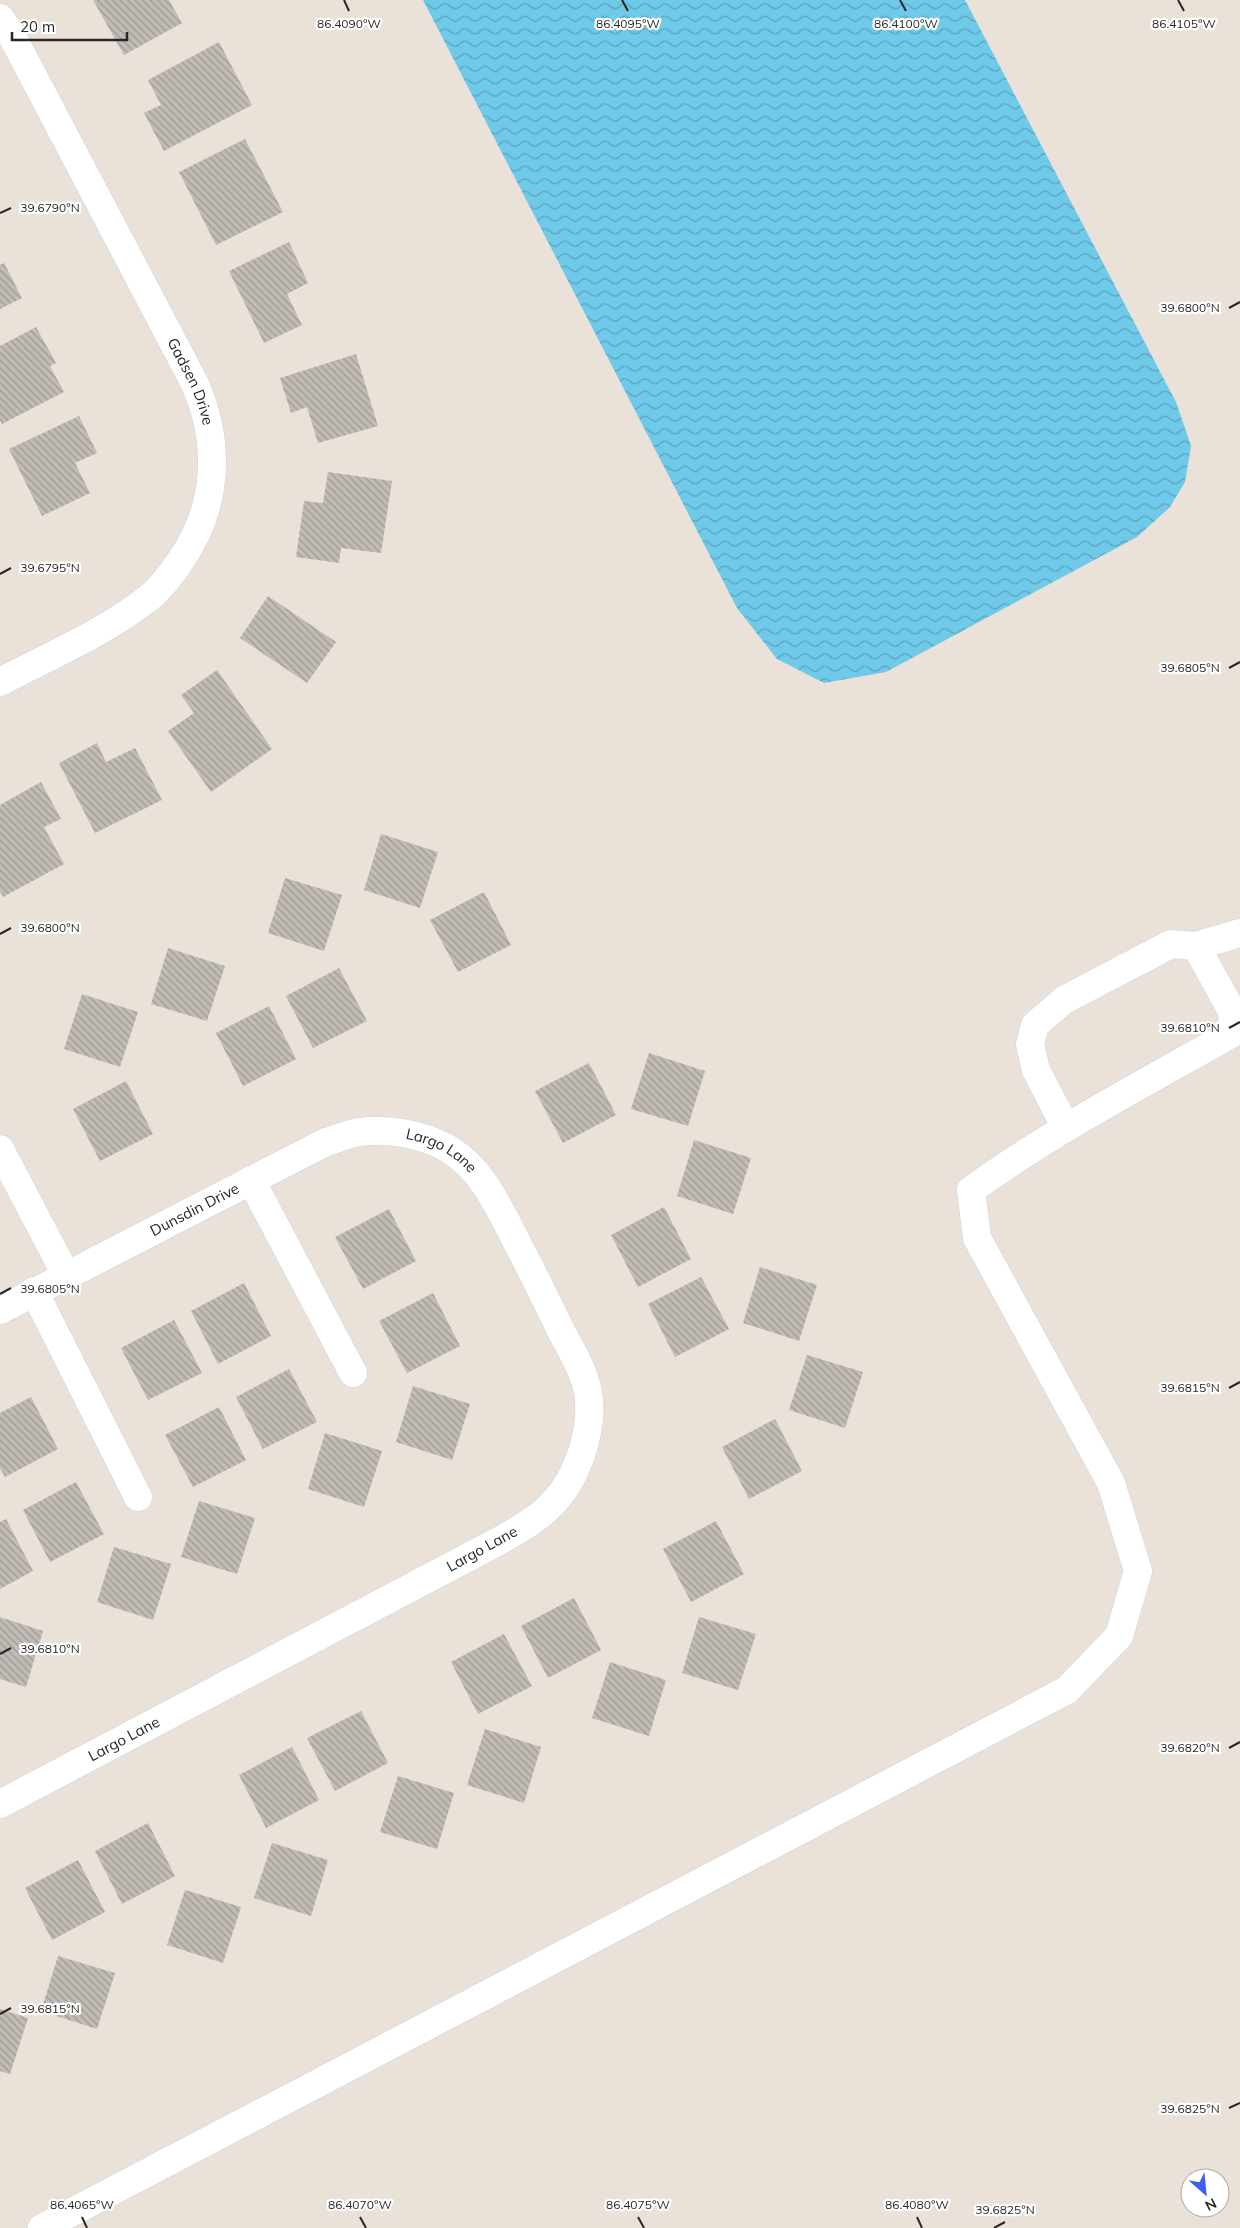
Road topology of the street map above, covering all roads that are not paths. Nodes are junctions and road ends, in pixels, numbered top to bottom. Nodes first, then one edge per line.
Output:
1 (0, 18) edge
2 (0, 682) edge
3 (1240, 933) edge
4 (1196, 946) junction
5 (1066, 1128) junction
6 (395, 1132) joint
7 (0, 1149) edge
8 (251, 1180) junction
9 (66, 1275) junction
10 (34, 1292) junction
11 (0, 1310) edge
12 (353, 1373) dead end
13 (138, 1497) dead end
14 (0, 1804) edge
15 (42, 2228) edge

1 - 2 street, Gadsen Drive
3 - 4 street
4 - 5 street
4 - 5 street
5 - 15 street
6 - 8 street, Dunsdin Drive
6 - 14 street, Largo Lane
7 - 9 street
8 - 9 street, Dunsdin Drive
8 - 12 street
9 - 10 street, Dunsdin Drive
10 - 11 street, Dunsdin Drive
10 - 13 street

